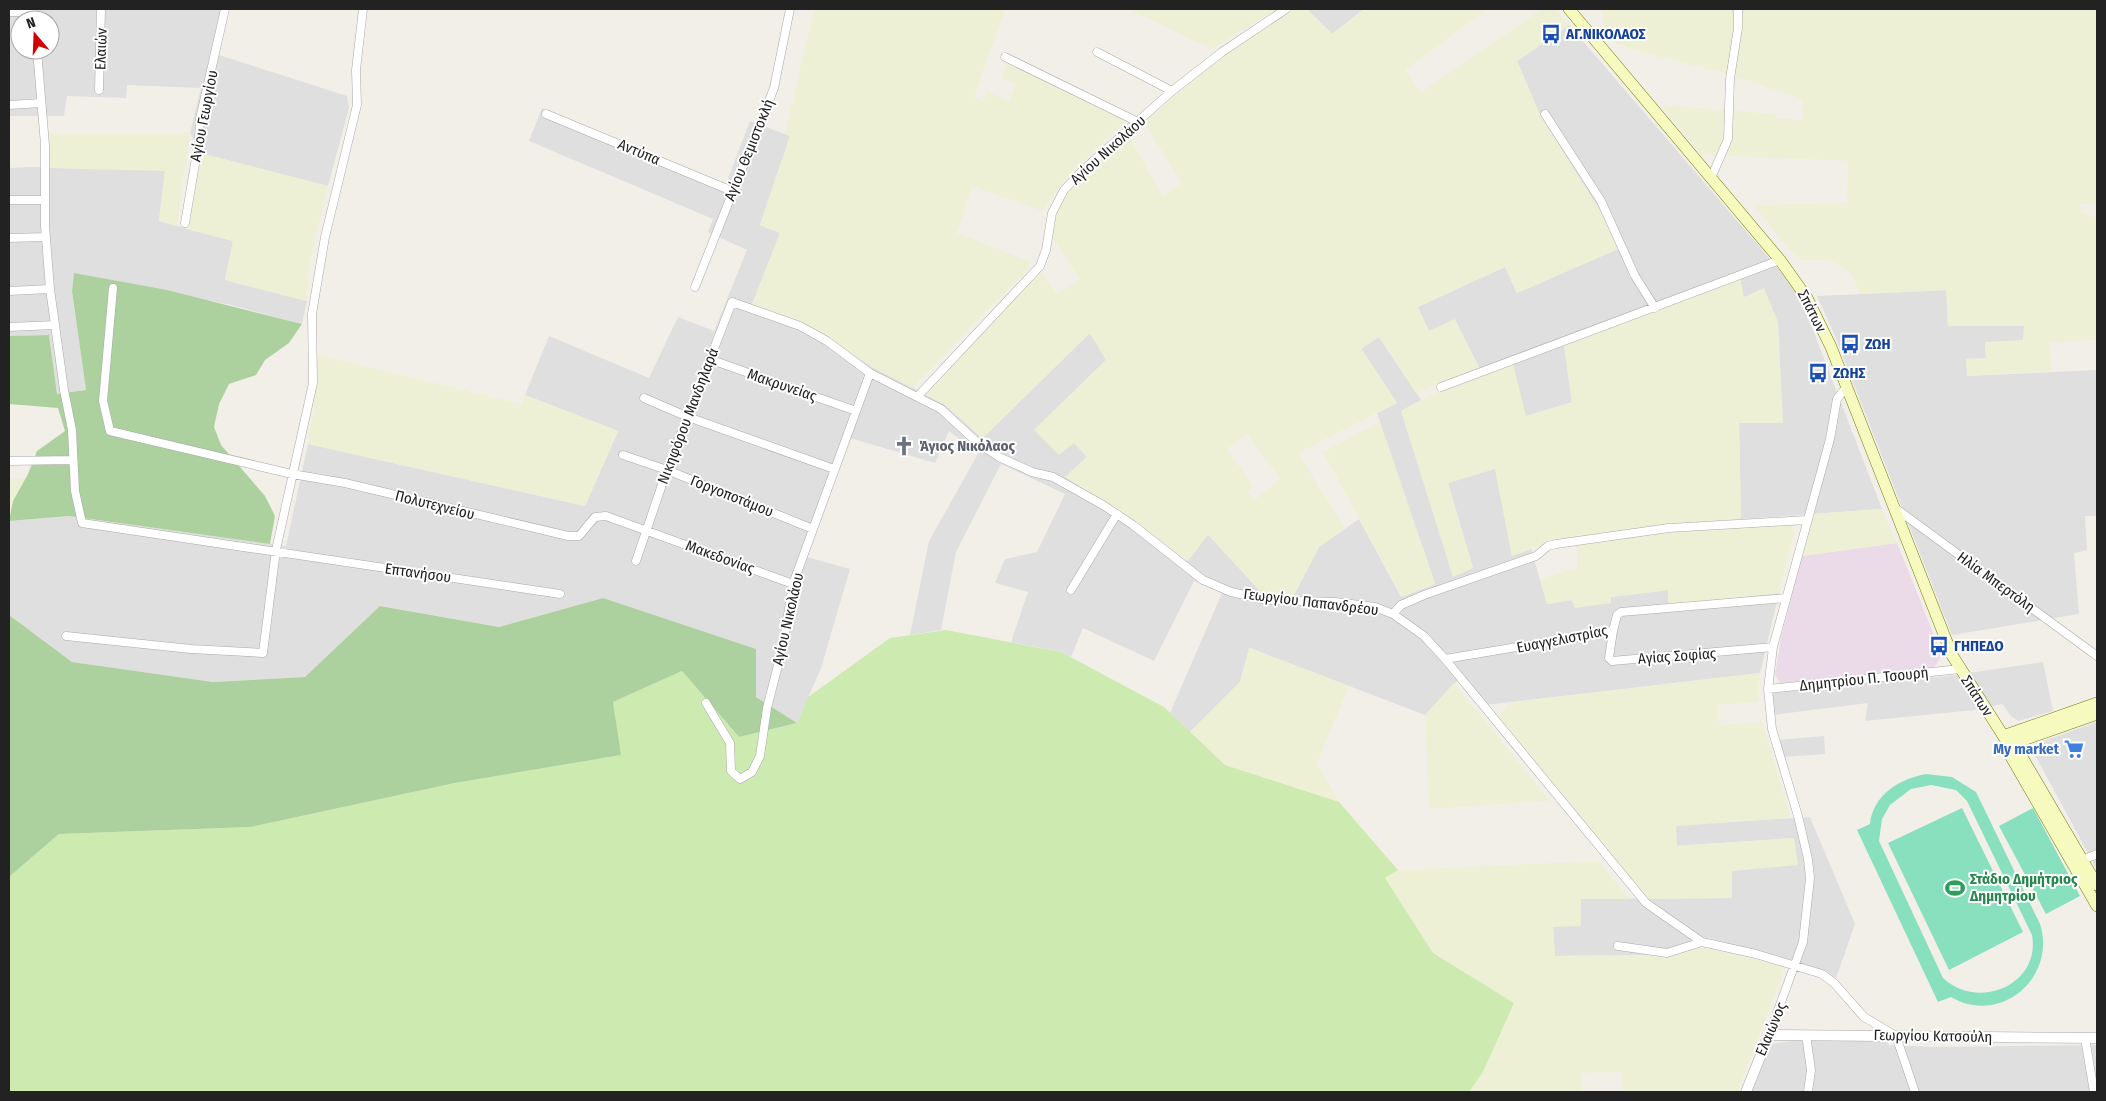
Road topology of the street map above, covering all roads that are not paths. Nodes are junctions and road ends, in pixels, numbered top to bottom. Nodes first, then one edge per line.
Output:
1 (101, 9) edge
2 (225, 9) edge
3 (363, 9) edge
4 (790, 9) edge
5 (1286, 9) edge
6 (1569, 9) edge
7 (1738, 9) edge
8 (1096, 52) dead end
9 (1005, 57) dead end
10 (38, 60) edge
11 (99, 90) dead end
12 (1172, 91) junction
13 (41, 103) junction
14 (9, 105) edge
15 (546, 114) dead end
16 (1545, 114) dead end
17 (1138, 122) junction
18 (1711, 178) junction
19 (732, 191) junction
20 (9, 200) edge
21 (45, 200) junction
22 (185, 223) dead end
23 (46, 237) junction
24 (9, 238) edge
25 (1780, 260) junction
26 (695, 287) dead end
27 (113, 288) dead end
28 (50, 289) junction
29 (9, 290) edge
30 (732, 302) joint
31 (1655, 308) junction
32 (55, 325) junction
33 (9, 327) edge
34 (709, 359) junction
35 (870, 373) junction
36 (1846, 386) junction
37 (1441, 387) dead end
38 (918, 396) junction
39 (644, 398) dead end
40 (856, 411) junction
41 (688, 417) junction
42 (623, 455) dead end
43 (72, 460) junction
44 (9, 461) edge
45 (834, 469) junction
46 (667, 470) junction
47 (292, 474) junction
48 (1895, 508) junction
49 (1117, 514) junction
50 (1807, 520) junction
51 (813, 529) junction
52 (647, 531) junction
53 (579, 536) joint
54 (276, 550) junction
55 (636, 561) dead end
56 (793, 584) junction
57 (1071, 590) dead end
58 (560, 594) dead end
59 (1786, 598) junction
60 (1393, 614) junction
61 (1613, 631) junction
62 (66, 636) dead end
63 (1773, 647) junction
64 (2097, 656) edge
65 (1445, 659) junction
66 (1960, 669) junction
67 (1768, 689) junction
68 (706, 703) dead end
69 (2097, 703) edge
70 (2097, 714) edge
71 (2006, 741) junction
72 (2097, 854) edge
73 (2078, 861) junction
74 (2097, 886) edge
75 (2097, 906) edge
76 (1702, 942) junction
77 (1618, 946) dead end
78 (1796, 965) junction
79 (1769, 1035) junction
80 (1806, 1035) junction
81 (1896, 1036) junction
82 (2085, 1038) junction
83 (2097, 1038) edge
84 (1746, 1092) edge
85 (1808, 1092) edge
86 (1915, 1092) edge
87 (2094, 1092) edge

1 - 11 street, Ελαιών
2 - 22 street, Αγίου Γεωργίου
3 - 47 street
4 - 19 street, Αγίου Θεμιστοκλή
5 - 12 street, Αγίου Νικολάου
6 - 18 main road, Σπάτων
7 - 18 street
8 - 12 street
9 - 17 street
10 - 13 street
12 - 17 street, Αγίου Νικολάου
13 - 14 street
13 - 21 street
15 - 19 street, Αντύπα
16 - 31 street
17 - 38 street, Αγίου Νικολάου
18 - 25 main road, Σπάτων
19 - 26 street, Αγίου Θεμιστοκλή
20 - 21 street
21 - 23 street
23 - 24 street
23 - 28 street
25 - 31 street
25 - 36 main road, Σπάτων
27 - 47 street, Πολυτεχνείου
28 - 29 street
28 - 32 street
30 - 34 street, Νικηφόρου Μανδηλαρά
30 - 35 street, Γεωργίου Παπανδρέου
31 - 37 street
32 - 33 street
32 - 43 street
34 - 40 street, Μακρυνείας
34 - 41 street, Νικηφόρου Μανδηλαρά
35 - 38 street, Γεωργίου Παπανδρέου
35 - 40 street, Αγίου Νικολάου
36 - 48 main road, Σπάτων
36 - 50 street, Ελαιώνος
38 - 49 street, Γεωργίου Παπανδρέου
39 - 41 street
40 - 45 street, Αγίου Νικολάου
41 - 45 street
41 - 46 street, Νικηφόρου Μανδηλαρά
42 - 46 street, Γοργοποτάμου
43 - 44 street
43 - 54 street, Επτανήσου
45 - 51 street, Αγίου Νικολάου
46 - 51 street, Γοργοποτάμου
46 - 52 street, Νικηφόρου Μανδηλαρά
47 - 53 street, Πολυτεχνείου
47 - 54 street
48 - 64 street, Ηλία Μπερτόλη
48 - 66 main road, Σπάτων
49 - 57 street
49 - 60 street, Γεωργίου Παπανδρέου
50 - 59 street, Ελαιώνος
50 - 60 street
51 - 56 street, Αγίου Νικολάου
52 - 53 street, Μακεδονίας
52 - 55 street, Νικηφόρου Μανδηλαρά
52 - 56 street, Μακεδονίας
54 - 58 street, Επτανήσου
54 - 62 street
56 - 68 street, Αγίου Νικολάου
59 - 61 street, Ευαγγελιστρίας
59 - 63 street, Ελαιώνος
60 - 65 street, Γεωργίου Παπανδρέου
61 - 63 street, Αγίας Σοφίας
61 - 65 street, Ευαγγελιστρίας
63 - 67 street, Ελαιώνος
65 - 76 street, Γεωργίου Παπανδρέου
66 - 67 street, Δημητρίου Π. Τσουρή
66 - 71 main road, Σπάτων
67 - 78 street, Ελαιώνος
69 - 71 main road
70 - 71 main road
71 - 73 main road, Σπάτων
72 - 73 street
73 - 74 main road
73 - 75 main road
76 - 77 street
76 - 78 street, Γεωργίου Παπανδρέου
78 - 79 street, Ελαιώνος
78 - 81 street, Γεωργίου Παπανδρέου
79 - 80 street, Γεωργίου Κατσούλη
79 - 84 street, Ελαιώνος
80 - 81 street, Γεωργίου Κατσούλη
80 - 85 street
81 - 82 street, Γεωργίου Κατσούλη
81 - 86 street
82 - 83 street, Γεωργίου Κατσούλη
82 - 87 street

